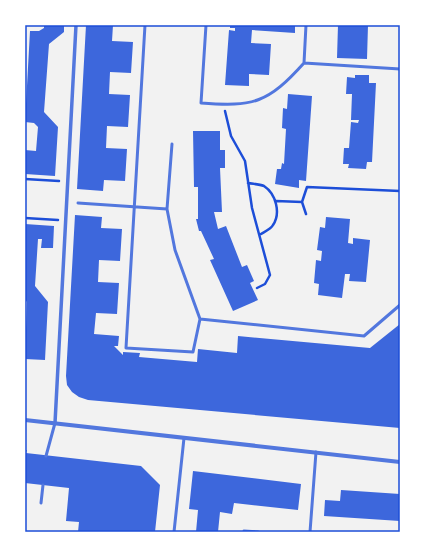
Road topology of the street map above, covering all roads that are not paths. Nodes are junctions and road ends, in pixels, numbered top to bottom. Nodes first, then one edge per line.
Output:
1 (76, 25) edge
2 (145, 25) edge
3 (206, 25) edge
4 (306, 25) edge
5 (304, 63) junction
6 (400, 69) edge
7 (172, 144) dead end
8 (78, 203) dead end
9 (134, 207) junction
10 (167, 209) junction
11 (400, 305) edge
12 (200, 319) junction
13 (25, 420) edge
14 (55, 423) junction
15 (184, 438) junction
16 (316, 452) junction
17 (46, 456) dead end
18 (400, 462) edge
19 (43, 485) dead end
20 (41, 503) dead end
21 (244, 531) dead end
22 (174, 532) edge
23 (258, 532) edge
24 (310, 532) edge

1 - 14 street
2 - 9 lane
3 - 5 lane
4 - 5 lane
5 - 6 lane
7 - 10 lane
8 - 9 lane
9 - 10 lane
9 - 12 lane
10 - 12 lane
11 - 12 lane
13 - 14 street
14 - 15 street
14 - 17 lane
15 - 16 street
15 - 22 lane
16 - 18 street
16 - 24 lane
19 - 20 lane
21 - 23 lane

